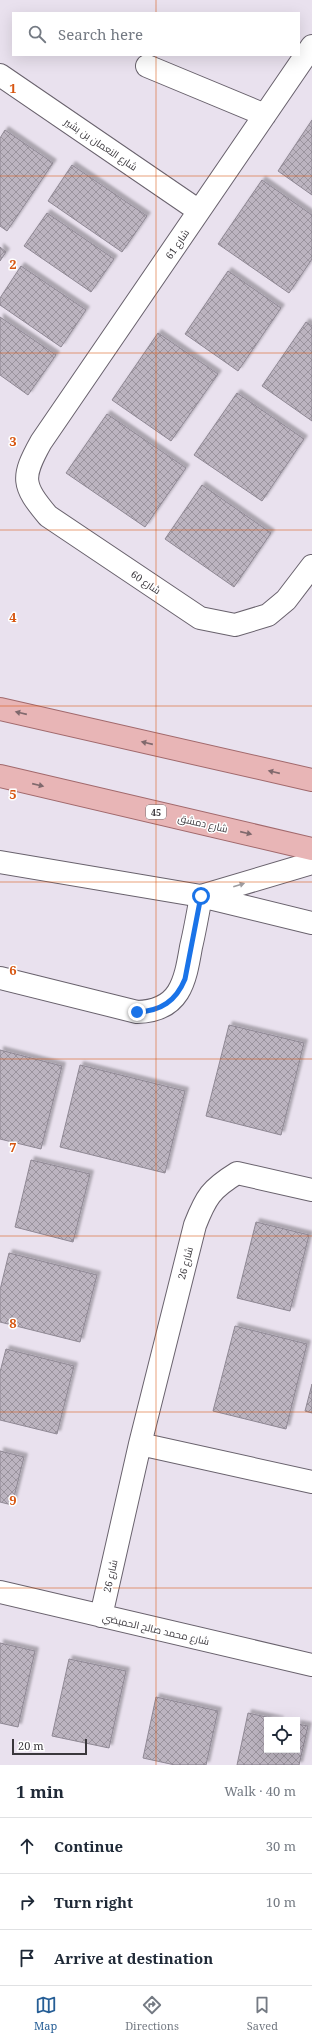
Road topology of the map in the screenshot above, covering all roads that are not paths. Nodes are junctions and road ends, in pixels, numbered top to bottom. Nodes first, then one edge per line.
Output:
1 (312, 46) edge
2 (147, 66) dead end
3 (1, 77) edge
4 (265, 115) junction
5 (199, 211) junction
6 (41, 442) joint
7 (310, 574) edge
8 (0, 709) edge
9 (0, 776) edge
10 (312, 780) edge
11 (312, 849) edge
12 (0, 862) edge
13 (312, 863) edge
14 (201, 896) junction
15 (312, 923) edge
16 (0, 978) edge
17 (312, 1190) edge
18 (140, 1444) junction
19 (312, 1482) edge
20 (0, 1592) edge
21 (101, 1616) junction
22 (312, 1665) edge

1 - 4 street, شارع 61
2 - 4 street
3 - 5 street, شارع النعمان بن بشير
4 - 5 street, شارع 61
5 - 6 street, شارع 61
6 - 7 street, شارع 60
10 -> 8 main road
9 -> 11 main road, شارع دمشق / 45
12 - 14 street
14 -> 13 street
14 - 15 street
14 - 16 street
17 - 18 street, شارع 26
18 - 19 street
18 - 21 street, شارع 26
20 - 21 street, شارع محمد صالح الحميضي
21 - 22 street, شارع محمد صالح الحميضي

